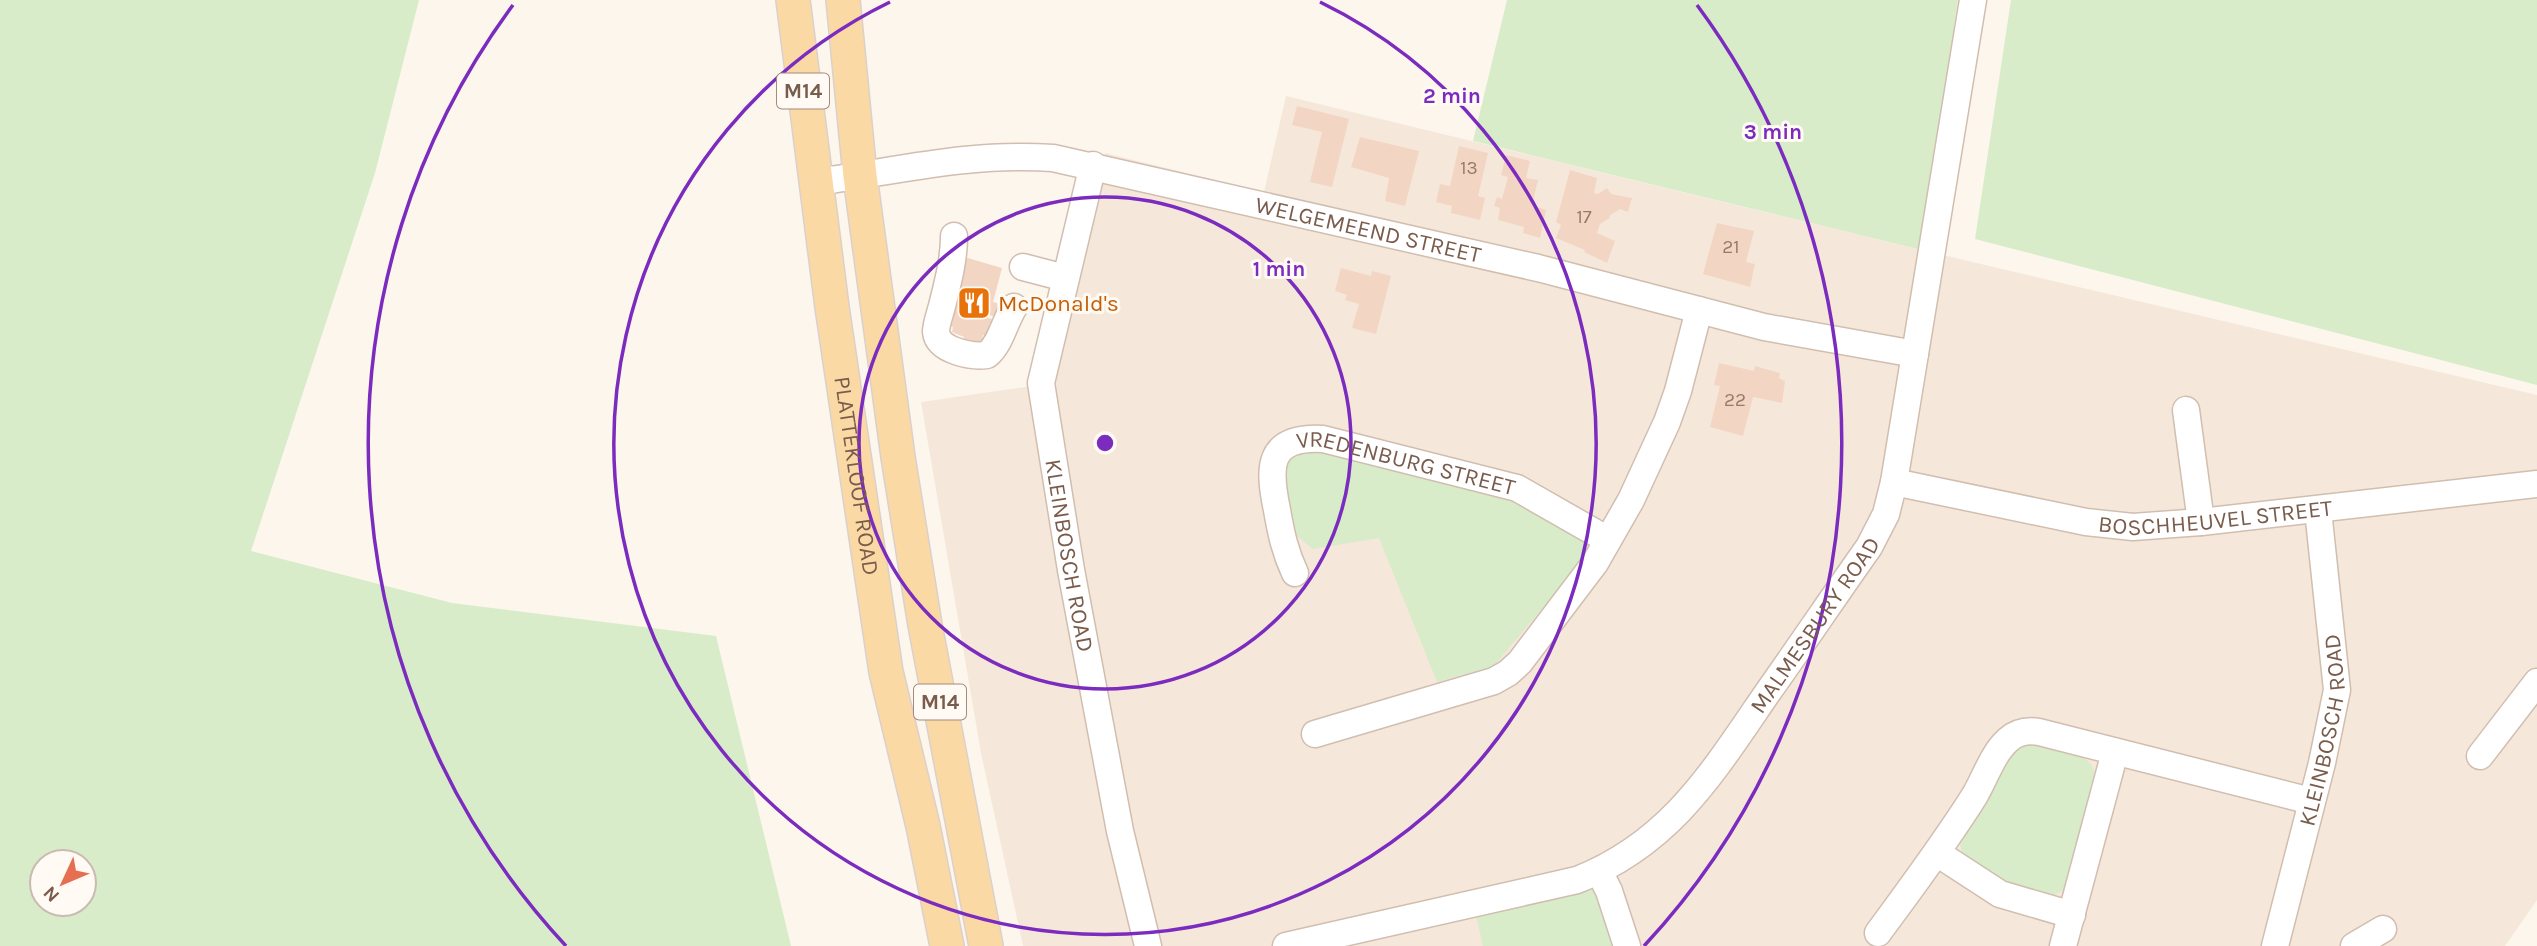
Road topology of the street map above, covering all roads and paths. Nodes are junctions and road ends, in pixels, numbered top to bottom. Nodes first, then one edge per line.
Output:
1 (793, 0) edge
2 (843, 0) edge
3 (1973, 0) edge
4 (1093, 165) junction
5 (860, 176) junction
6 (816, 182) junction
7 (954, 236) dead end
8 (1023, 268) dead end
9 (1065, 278) junction
10 (1014, 307) dead end
11 (1699, 310) junction
12 (1915, 354) junction
13 (2186, 410) dead end
14 (1894, 482) junction
15 (2537, 484) edge
16 (2318, 510) junction
17 (2202, 522) junction
18 (1608, 540) junction
19 (1294, 573) dead end
20 (2537, 682) edge
21 (1315, 734) dead end
22 (2115, 752) junction
23 (2480, 756) dead end
24 (2311, 801) junction
25 (1937, 853) junction
26 (1599, 871) junction
27 (2072, 915) junction
28 (2383, 929) dead end
29 (1878, 933) dead end
30 (1359, 938) edge
31 (2283, 945) edge
32 (947, 946) edge
33 (986, 946) edge
34 (1148, 946) edge
35 (1286, 946) edge
36 (1627, 946) edge
37 (2063, 946) edge
38 (2354, 946) edge

1 - 6 main road, PLATTEKLOOF ROAD / M14
2 - 5 main road, PLATTEKLOOF ROAD / M14
3 - 12 street, MALMESBURY ROAD
4 - 5 street, WELGEMEEND STREET
4 - 9 street, KLEINBOSCH ROAD
4 - 11 street, WELGEMEEND STREET
5 - 6 street, WELGEMEEND STREET
5 - 33 main road, PLATTEKLOOF ROAD / M14
6 - 32 main road, PLATTEKLOOF ROAD / M14
7 - 10 street
8 - 9 street
9 - 34 street, KLEINBOSCH ROAD
11 - 12 street, WELGEMEEND STREET
11 - 18 street
12 - 14 street, MALMESBURY ROAD
13 - 17 street
14 - 17 street, BOSCHHEUVEL STREET
14 - 26 street, MALMESBURY ROAD
15 - 16 street, BOSCHHEUVEL STREET
16 - 17 street, BOSCHHEUVEL STREET
16 - 24 street, KLEINBOSCH ROAD
18 - 19 street, VREDENBURG STREET
18 - 21 street
20 - 23 street
22 - 24 street
22 - 25 street
22 - 27 street
24 - 31 street, KLEINBOSCH ROAD
25 - 27 street
25 - 29 street
26 - 30 street, MALMESBURY ROAD
26 - 36 street
27 - 37 street
28 - 38 street
30 - 35 street, MALMESBURY ROAD

